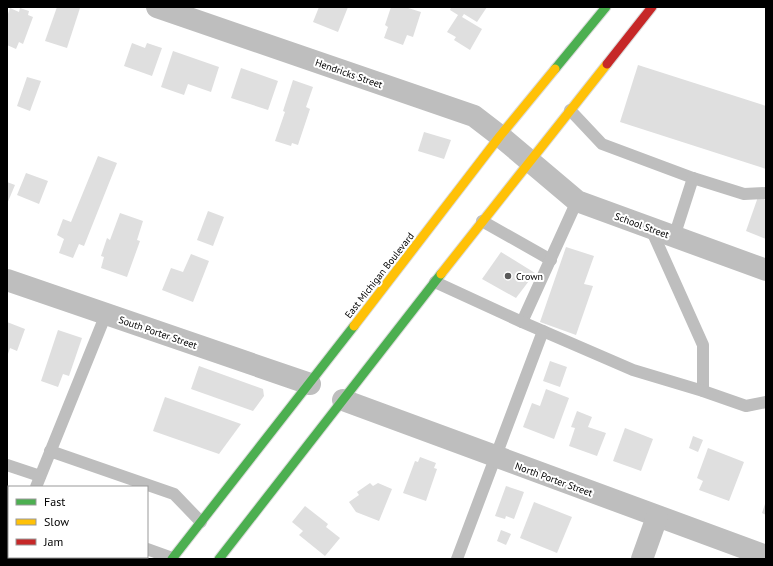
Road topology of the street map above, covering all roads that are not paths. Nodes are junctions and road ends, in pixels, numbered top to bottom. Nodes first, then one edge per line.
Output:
1 (157, 7) edge
2 (606, 7) edge
3 (652, 7) edge
4 (570, 110) junction
5 (500, 136) junction
6 (529, 161) junction
7 (693, 178) junction
8 (766, 193) edge
9 (577, 201) junction
10 (482, 221) junction
11 (651, 229) junction
12 (674, 237) junction
13 (551, 260) junction
14 (766, 270) edge
15 (7, 280) edge
16 (435, 282) junction
17 (106, 314) junction
18 (522, 322) junction
19 (543, 331) junction
20 (310, 384) junction
21 (703, 391) junction
22 (343, 400) junction
23 (766, 402) edge
24 (50, 451) junction
25 (496, 457) junction
26 (7, 465) edge
27 (38, 482) edge
28 (658, 517) junction
29 (201, 522) junction
30 (148, 549) edge
31 (766, 556) edge
32 (172, 559) edge
33 (219, 559) edge
34 (457, 559) edge
35 (642, 559) edge

1 - 5 street, Hendricks Street
2 - 5 main road, East Michigan Boulevard
3 - 4 main road
4 - 6 main road
4 - 7 lane
5 - 6 street, Hendricks Street
5 - 20 main road, East Michigan Boulevard
6 - 9 street, School Street
6 - 10 main road
7 - 8 lane
7 - 12 lane
9 - 11 street, School Street
9 - 13 lane
10 - 13 lane
10 - 16 main road
11 - 12 street, School Street
11 - 21 lane
12 - 14 street, School Street
13 - 18 lane
15 - 17 street, South Porter Street
16 - 18 lane
16 - 22 main road
17 - 20 street, South Porter Street
17 - 24 lane
18 - 19 lane
19 - 21 lane
19 - 25 lane
20 - 29 main road, East Michigan Boulevard
21 - 23 lane
22 - 25 street, North Porter Street
22 - 33 main road
24 - 27 lane
24 - 29 lane
25 - 28 street, North Porter Street
25 - 34 lane
26 - 27 lane
28 - 31 street, North Porter Street
28 - 35 street
29 - 32 main road, East Michigan Boulevard
30 - 32 lane

